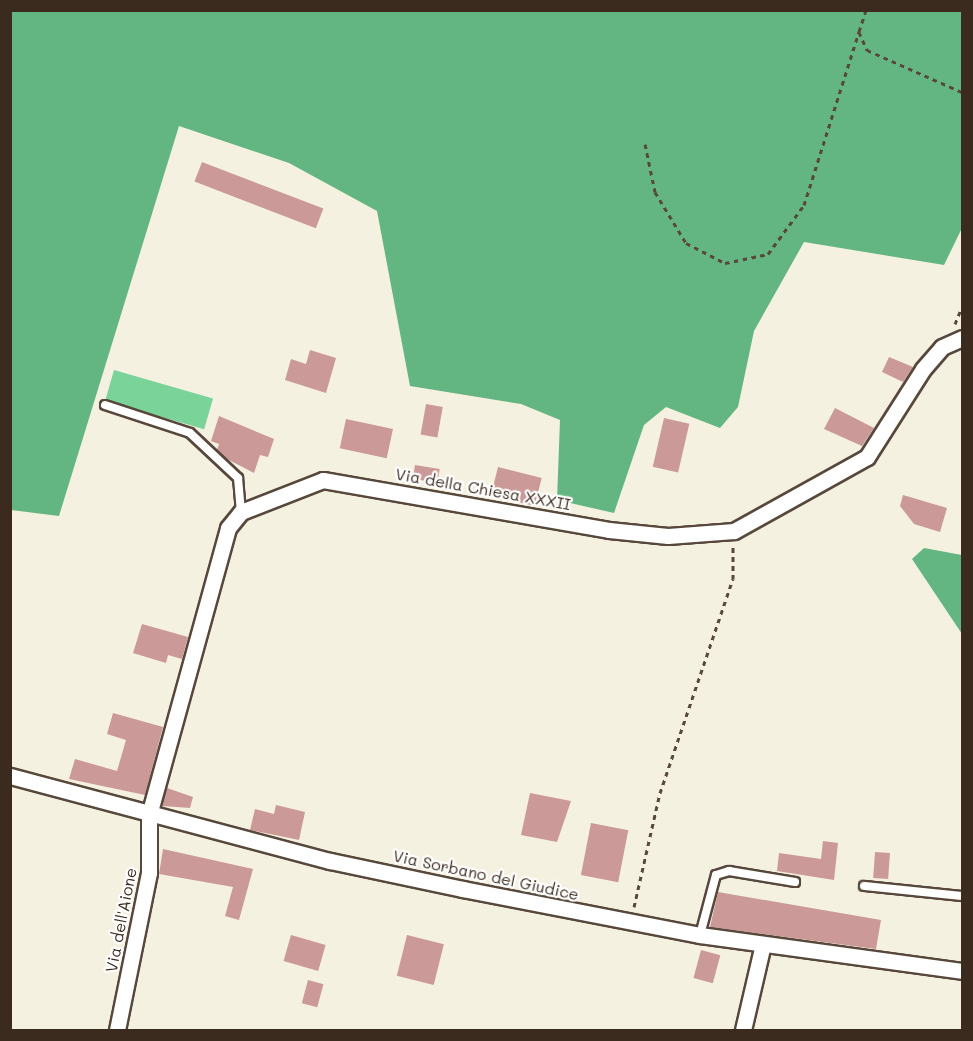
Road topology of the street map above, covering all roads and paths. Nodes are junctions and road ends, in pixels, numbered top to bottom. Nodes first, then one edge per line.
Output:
1 (866, 10) edge
2 (859, 32) junction
3 (963, 92) edge
4 (645, 144) dead end
5 (963, 338) edge
6 (105, 405) dead end
7 (241, 512) junction
8 (734, 531) junction
9 (10, 776) edge
10 (149, 815) junction
11 (795, 882) dead end
12 (864, 886) dead end
13 (963, 896) edge
14 (631, 923) junction
15 (700, 935) junction
16 (763, 944) junction
17 (963, 971) edge
18 (117, 1030) edge
19 (742, 1030) edge

1 - 2 path
2 - 3 path
2 - 4 path
5 - 8 street, Via della Chiesa XXXII
6 - 7 lane
7 - 8 street, Via della Chiesa XXXII
7 - 10 street
8 - 14 path
9 - 10 street, Via Sorbano del Giudice
10 - 14 street, Via Sorbano del Giudice
10 - 18 street, Via dell'Aione
11 - 15 lane
12 - 13 lane
14 - 15 street, Via Sorbano del Giudice
15 - 16 street, Via Sorbano del Giudice
16 - 17 street, Via Sorbano del Giudice
16 - 19 street

